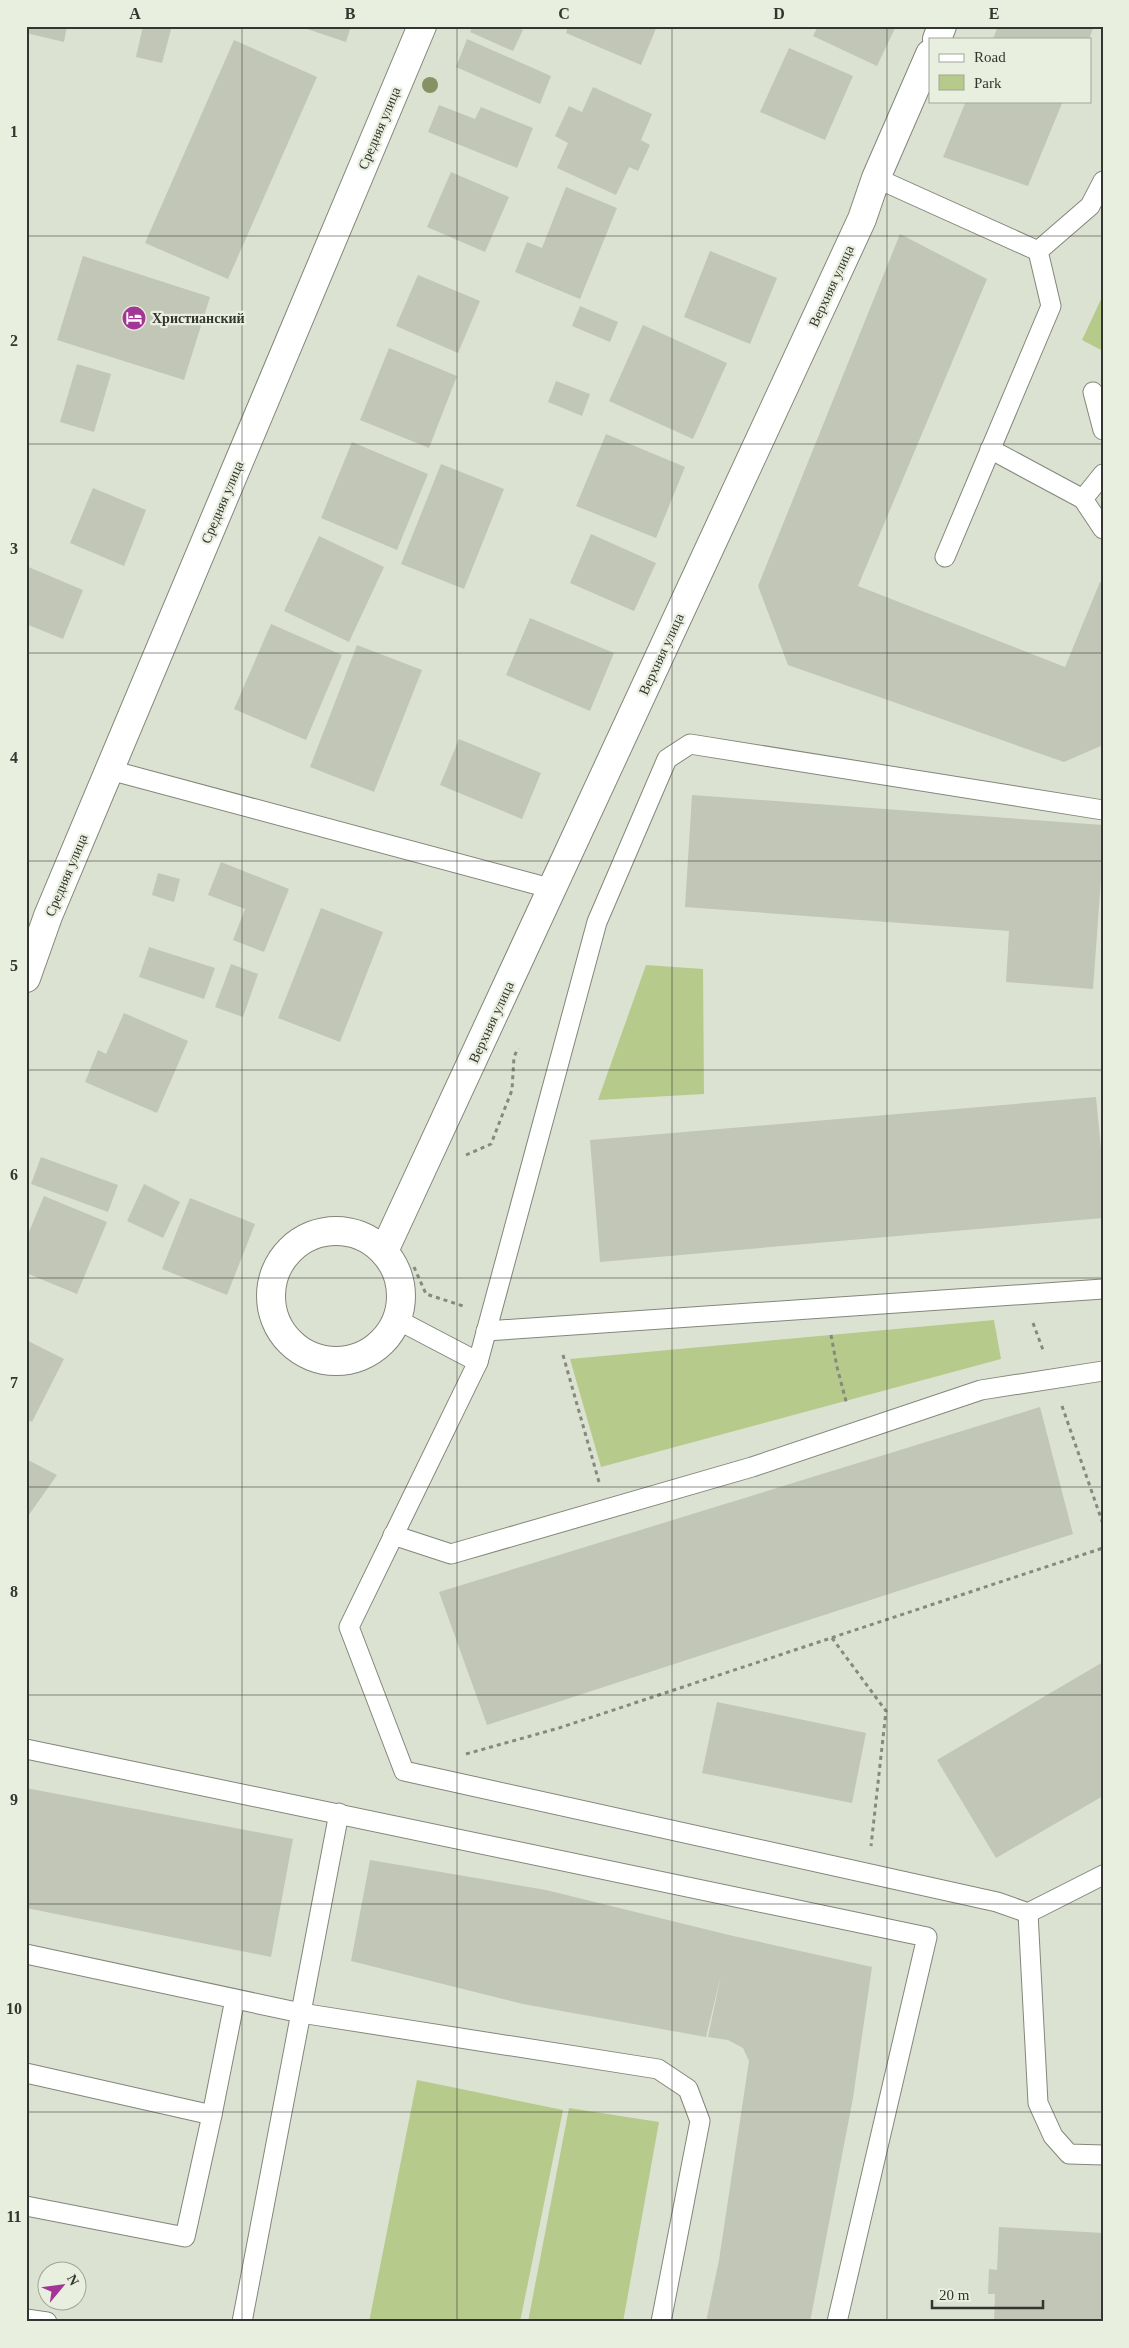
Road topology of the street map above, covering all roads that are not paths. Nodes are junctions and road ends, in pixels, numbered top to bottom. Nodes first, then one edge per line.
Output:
1 (422, 26) edge
2 (942, 26) edge
3 (937, 38) edge
4 (929, 56) edge
5 (876, 178) junction
6 (1103, 180) edge
7 (1038, 252) junction
8 (1093, 392) dead end
9 (1103, 430) edge
10 (990, 450) junction
11 (1103, 474) edge
12 (1082, 498) junction
13 (1103, 529) edge
14 (945, 558) dead end
15 (110, 770) junction
16 (1103, 810) edge
17 (553, 889) junction
18 (26, 978) edge
19 (384, 1251) junction
20 (1103, 1289) edge
21 (396, 1320) junction
22 (486, 1331) junction
23 (478, 1362) junction
24 (1103, 1371) edge
25 (392, 1535) junction
26 (26, 1749) edge
27 (338, 1814) junction
28 (1103, 1875) edge
29 (1028, 1913) junction
30 (26, 1954) edge
31 (235, 1999) junction
32 (300, 2013) junction
33 (26, 2073) edge
34 (212, 2115) junction
35 (1103, 2155) edge
36 (26, 2206) edge
37 (26, 2319) edge
38 (47, 2322) edge
39 (242, 2322) edge
40 (661, 2322) edge
41 (837, 2322) edge

1 - 15 street, Средняя улица
2 - 3 street
4 - 5 street, Верхняя улица
5 - 7 lane
5 - 17 street, Верхняя улица
6 - 7 lane
7 - 10 lane
8 - 9 lane
10 - 12 lane
10 - 14 lane
11 - 12 lane
12 - 13 lane
15 - 17 lane
15 - 18 street, Средняя улица
16 - 22 lane
17 - 19 street, Верхняя улица
19 - 21 street
19 - 21 street
20 - 22 lane
21 - 23 lane
22 - 23 lane
23 - 25 lane
24 - 25 lane
25 - 29 lane
26 - 27 lane
27 - 32 lane
27 - 41 lane
28 - 29 lane
29 - 35 lane
30 - 31 lane
31 - 32 lane
31 - 34 lane
32 - 39 lane
32 - 40 lane
33 - 34 lane
34 - 36 lane
37 - 38 lane

